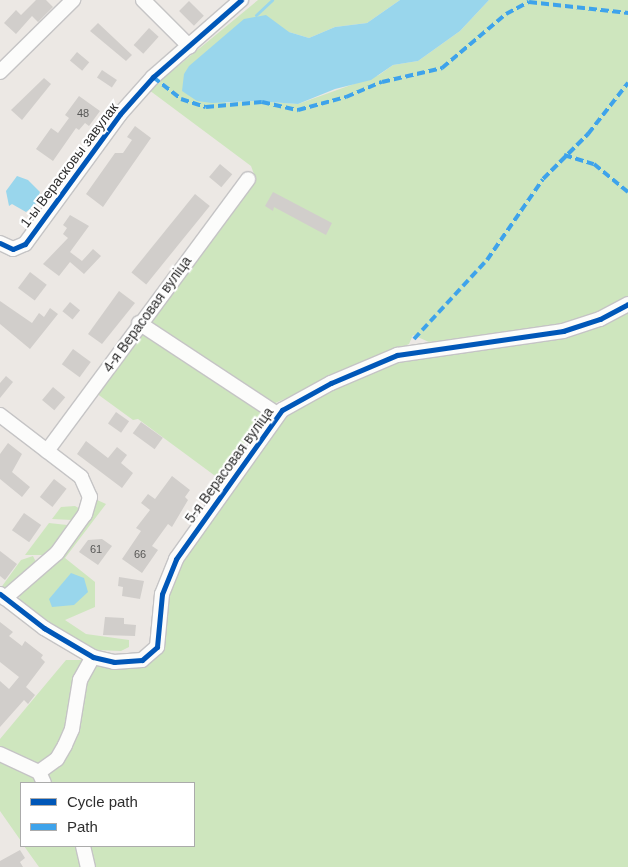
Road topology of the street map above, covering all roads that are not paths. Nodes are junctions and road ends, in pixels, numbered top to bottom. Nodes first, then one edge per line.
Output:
1 (73, 0) edge
2 (143, 0) edge
3 (241, 0) edge
4 (190, 47) junction
5 (0, 72) edge
6 (248, 179) dead end
7 (0, 243) edge
8 (628, 304) edge
9 (139, 323) junction
10 (277, 414) junction
11 (0, 415) edge
12 (47, 451) junction
13 (2, 596) edge
14 (93, 657) junction
15 (0, 754) edge
16 (42, 777) edge
17 (83, 847) edge
18 (88, 867) edge

1 - 5 street
2 - 4 street
3 - 4 street, 1-ы Верасковы завулак
4 - 7 street, 1-ы Верасковы завулак
6 - 9 street, 4-я Верасовая вуліца
8 - 10 street, 5-я Верасовая вуліца
9 - 10 street
9 - 12 street, 4-я Верасовая вуліца
10 - 14 street, 5-я Верасовая вуліца
11 - 12 street
12 - 13 street
13 - 14 street, 5-я Верасовая вуліца
14 - 16 street
15 - 16 street
17 - 18 street

